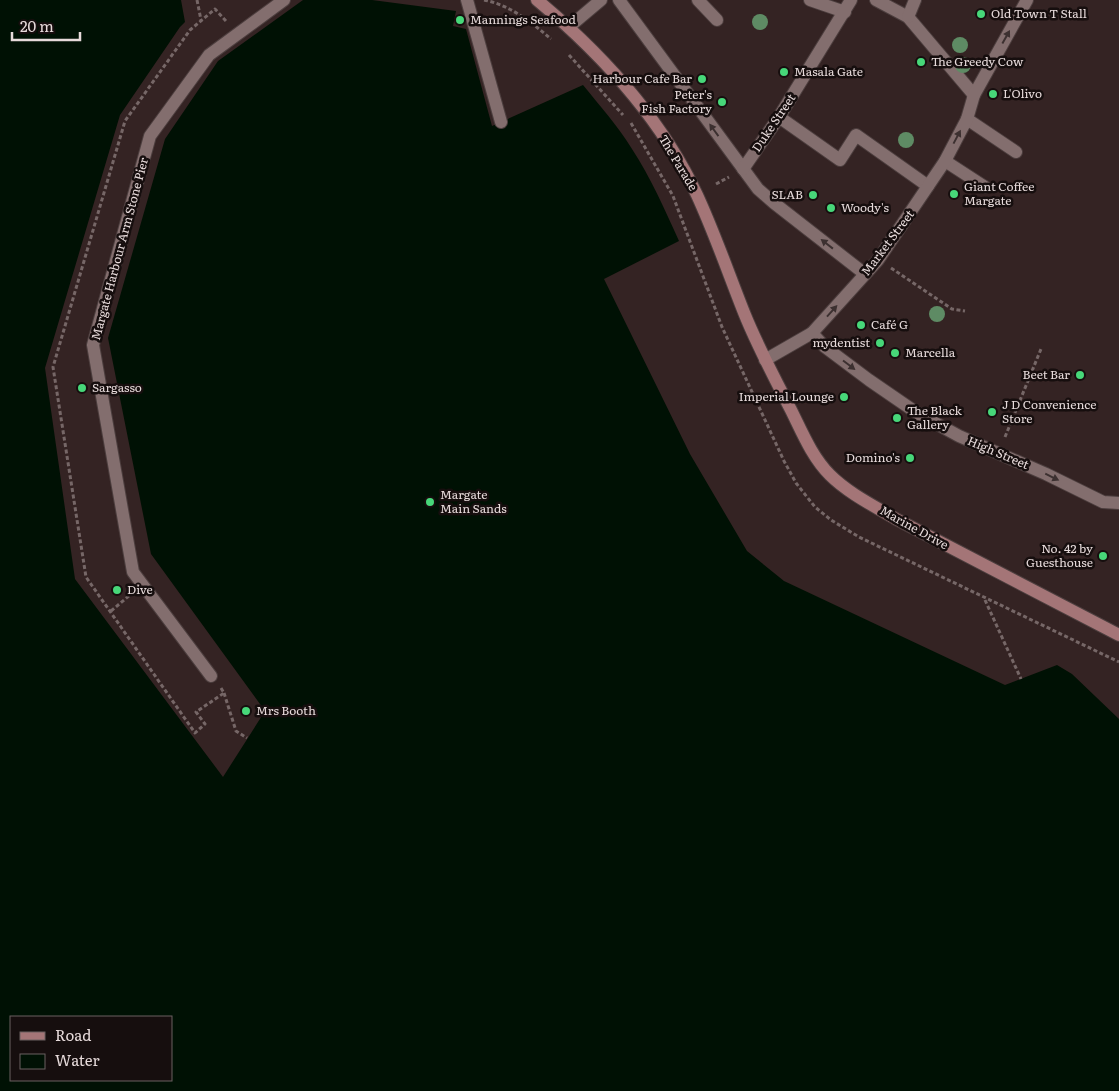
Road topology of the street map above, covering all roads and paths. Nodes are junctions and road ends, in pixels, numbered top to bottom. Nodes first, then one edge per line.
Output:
1 (197, 0) edge
2 (284, 0) edge
3 (467, 0) edge
4 (483, 0) edge
5 (538, 0) edge
6 (600, 0) edge
7 (619, 0) edge
8 (698, 0) edge
9 (810, 0) edge
10 (851, 0) edge
11 (876, 0) edge
12 (915, 0) edge
13 (1027, 0) edge
14 (845, 12) junction
15 (908, 17) junction
16 (717, 20) dead end
17 (201, 21) junction
18 (569, 27) junction
19 (190, 30) dead end
20 (238, 34) junction
21 (556, 42) dead end
22 (568, 54) dead end
23 (974, 95) junction
24 (779, 117) junction
25 (967, 119) junction
26 (501, 122) dead end
27 (1016, 152) dead end
28 (945, 161) junction
29 (743, 169) junction
30 (928, 186) junction
31 (985, 187) dead end
32 (687, 236) dead end
33 (878, 260) junction
34 (865, 274) junction
35 (966, 311) dead end
36 (730, 323) dead end
37 (722, 327) dead end
38 (812, 333) junction
39 (1041, 350) dead end
40 (765, 360) junction
41 (998, 454) junction
42 (1119, 503) edge
43 (143, 585) junction
44 (985, 599) dead end
45 (111, 611) dead end
46 (1046, 626) dead end
47 (1119, 635) edge
48 (1119, 662) edge
49 (211, 676) joint
50 (1021, 678) dead end
51 (224, 693) junction
52 (206, 724) dead end
53 (247, 738) dead end

1 - 17 path
2 - 20 street, Margate Harbour Arm Stone Pier
3 - 26 street
4 - 21 path
5 - 18 main road, The Parade
6 - 18 street
29 -> 7 street
8 - 16 street
9 - 14 street
10 - 14 street, Duke Street
11 - 15 street
12 - 15 street
23 -> 13 street, Market Street
14 - 24 street, Duke Street
15 - 23 street
17 - 19 path
17 - 20 path
18 - 40 main road, The Parade
20 - 43 street, Margate Harbour Arm Stone Pier
22 - 32 path
23 - 25 street, Market Street
24 - 29 street, Duke Street
24 - 30 street
25 - 27 street
28 -> 25 street, Market Street
28 - 30 street, Market Street
28 - 31 street
34 -> 29 street
30 - 33 street, Market Street
33 - 34 street, Market Street
33 - 35 path
38 -> 34 street, Market Street
36 - 37 path
38 - 40 street, Market Street
38 -> 41 street, High Street
39 - 41 path
40 - 47 main road, Marine Drive
41 -> 42 street, High Street
43 - 45 path
43 - 49 street, Margate Harbour Arm Stone Pier
44 - 50 path
46 - 48 path
49 - 51 path
51 - 52 path
51 - 53 path

